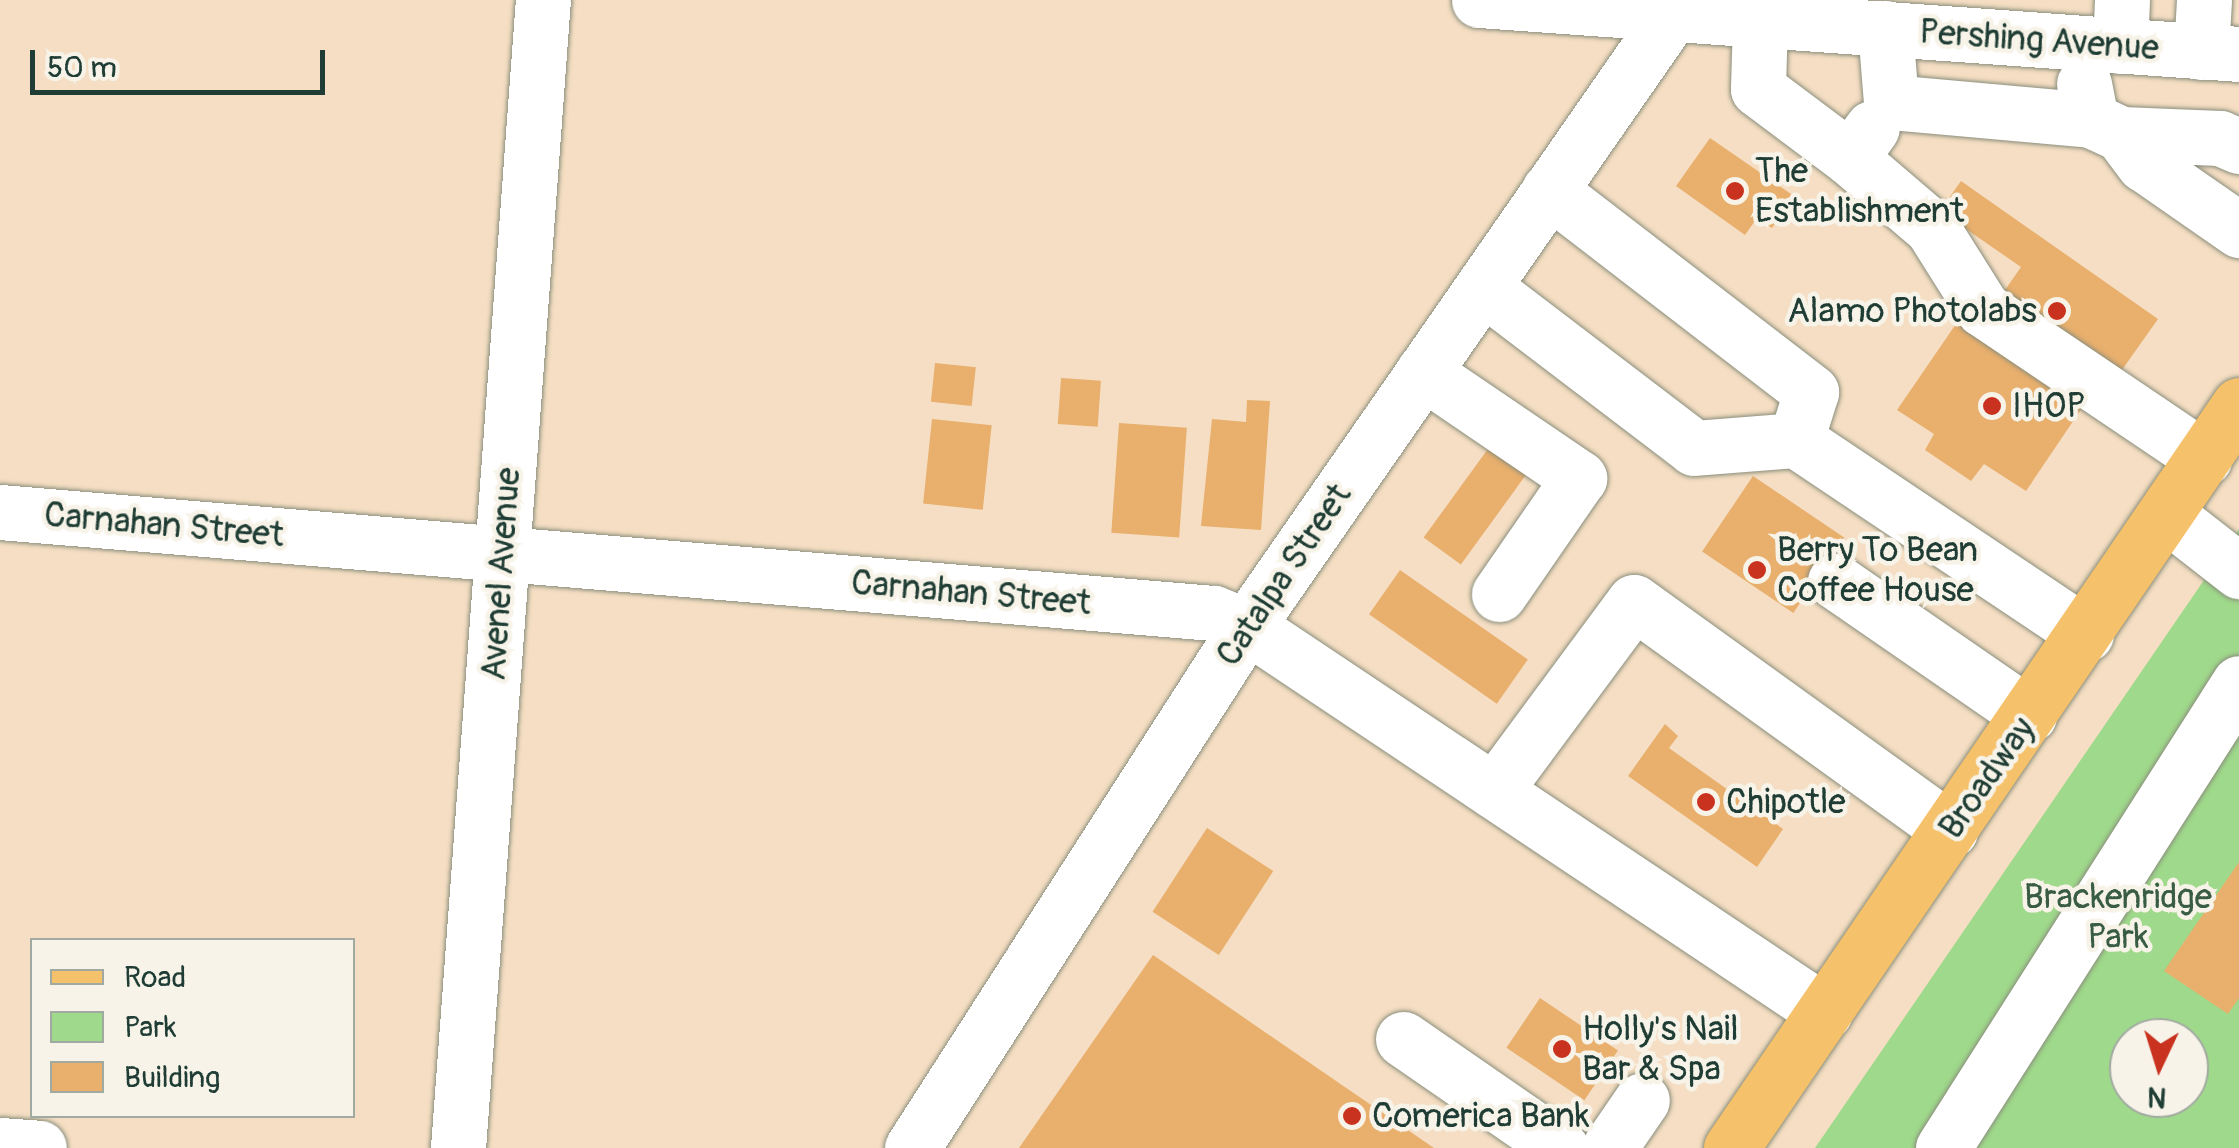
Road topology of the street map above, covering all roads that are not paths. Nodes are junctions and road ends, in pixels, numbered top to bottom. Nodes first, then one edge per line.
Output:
1 (543, 0) edge
2 (1479, 0) edge
3 (1673, 13) junction
4 (1946, 16) edge
5 (1760, 20) junction
6 (1885, 28) junction
7 (2106, 29) edge
8 (2215, 35) edge
9 (1891, 102) junction
10 (2106, 127) junction
11 (2239, 146) edge
12 (1850, 158) junction
13 (1549, 190) junction
14 (2239, 230) edge
15 (1483, 287) junction
16 (1424, 372) junction
17 (2239, 405) edge
18 (1796, 440) junction
19 (2204, 458) junction
20 (0, 512) edge
21 (2166, 514) junction
22 (502, 555) junction
23 (2239, 571) edge
24 (1834, 581) dead end
25 (1498, 594) dead end
26 (1247, 626) junction
27 (2086, 634) junction
28 (2239, 684) edge
29 (2030, 715) junction
30 (1494, 791) junction
31 (1950, 830) junction
32 (1825, 1012) junction
33 (1403, 1038) dead end
34 (1642, 1100) dead end
35 (0, 1145) edge
36 (40, 1148) edge
37 (458, 1148) edge
38 (912, 1148) edge
39 (1560, 1148) edge
40 (1608, 1148) edge
41 (1732, 1148) edge
42 (1943, 1148) edge

1 - 22 street, Avenel Avenue
2 - 3 street, Pershing Avenue
3 - 5 street, Pershing Avenue
3 - 13 street, Catalpa Street
4 - 6 street, Pershing Avenue
4 - 7 street, Pershing Avenue
5 - 6 street, Pershing Avenue
5 - 12 street
6 - 9 street
7 - 8 street, Pershing Avenue
7 - 10 street
9 - 10 street
9 - 12 street
10 - 11 street
10 - 14 street
12 - 19 street
13 - 15 street, Catalpa Street
13 - 18 street
15 - 16 street, Catalpa Street
15 - 18 street
16 - 25 street
16 - 26 street, Catalpa Street
17 - 19 main road, Broadway
18 - 27 street
19 - 21 main road, Broadway
20 - 22 street, Carnahan Street
21 - 23 street
21 - 27 main road, Broadway
22 - 26 street, Carnahan Street
22 - 37 street, Avenel Avenue
24 - 29 street
26 - 30 street, Carnahan Street
26 - 38 street, Catalpa Street
27 - 29 main road, Broadway
28 - 42 street
29 - 31 main road, Broadway
30 - 31 street
30 - 32 street, Carnahan Street
31 - 32 main road, Broadway
32 - 41 main road, Broadway
33 - 39 street
34 - 40 street
35 - 36 street

